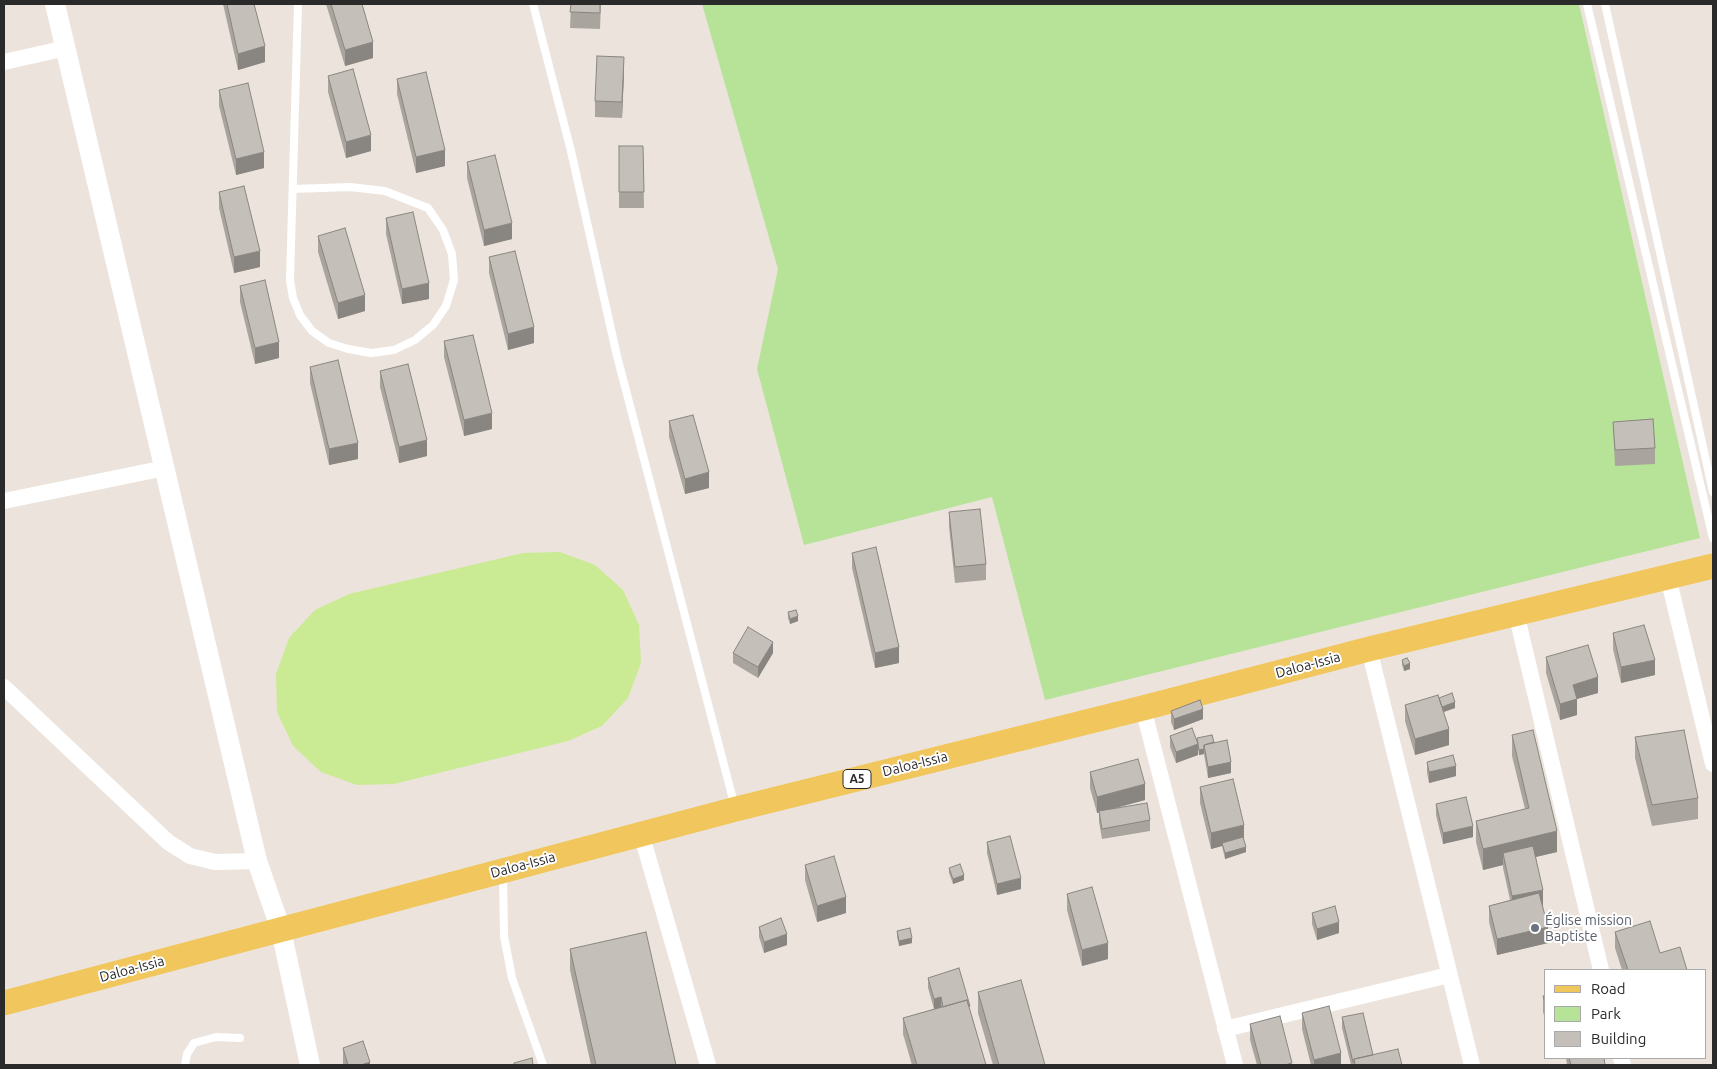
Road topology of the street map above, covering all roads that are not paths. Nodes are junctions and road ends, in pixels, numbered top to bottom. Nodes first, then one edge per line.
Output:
1 (55, 4) edge
2 (298, 4) edge
3 (533, 4) edge
4 (1587, 4) edge
5 (1605, 4) edge
6 (66, 48) junction
7 (4, 62) edge
8 (293, 189) junction
9 (165, 468) junction
10 (1713, 492) edge
11 (4, 501) edge
12 (1713, 538) edge
13 (1713, 566) edge
14 (1668, 577) junction
15 (1516, 613) junction
16 (1369, 649) junction
17 (4, 687) edge
18 (1143, 708) junction
19 (1713, 764) edge
20 (736, 809) junction
21 (641, 834) junction
22 (257, 861) junction
23 (502, 870) junction
24 (281, 930) junction
25 (1601, 969) edge
26 (1449, 975) junction
27 (4, 1003) edge
28 (1224, 1029) junction
29 (240, 1038) dead end
30 (185, 1065) edge
31 (310, 1065) edge
32 (543, 1065) edge
33 (708, 1065) edge
34 (1234, 1065) edge
35 (1472, 1065) edge

1 - 6 street
2 - 8 lane
3 - 20 lane
4 - 12 lane
5 - 10 lane
6 - 7 street
6 - 9 street
8 - 8 lane
9 - 11 street
9 - 22 street
13 - 14 main road, Daloa-Issia / A5
14 - 15 main road, Daloa-Issia / A5
14 - 19 street
15 - 16 main road, Daloa-Issia / A5
15 - 25 street
16 - 18 main road, Daloa-Issia / A5
16 - 26 street
17 - 22 street
18 - 20 main road, Daloa-Issia / A5
18 - 28 street
20 - 21 main road, Daloa-Issia / A5
21 - 23 main road, Daloa-Issia / A5
21 - 33 street
22 - 24 street
23 - 24 main road, Daloa-Issia / A5
23 - 32 lane
24 - 27 main road, Daloa-Issia / A5
24 - 31 street
26 - 28 street
26 - 35 street
28 - 34 street
29 - 30 lane

